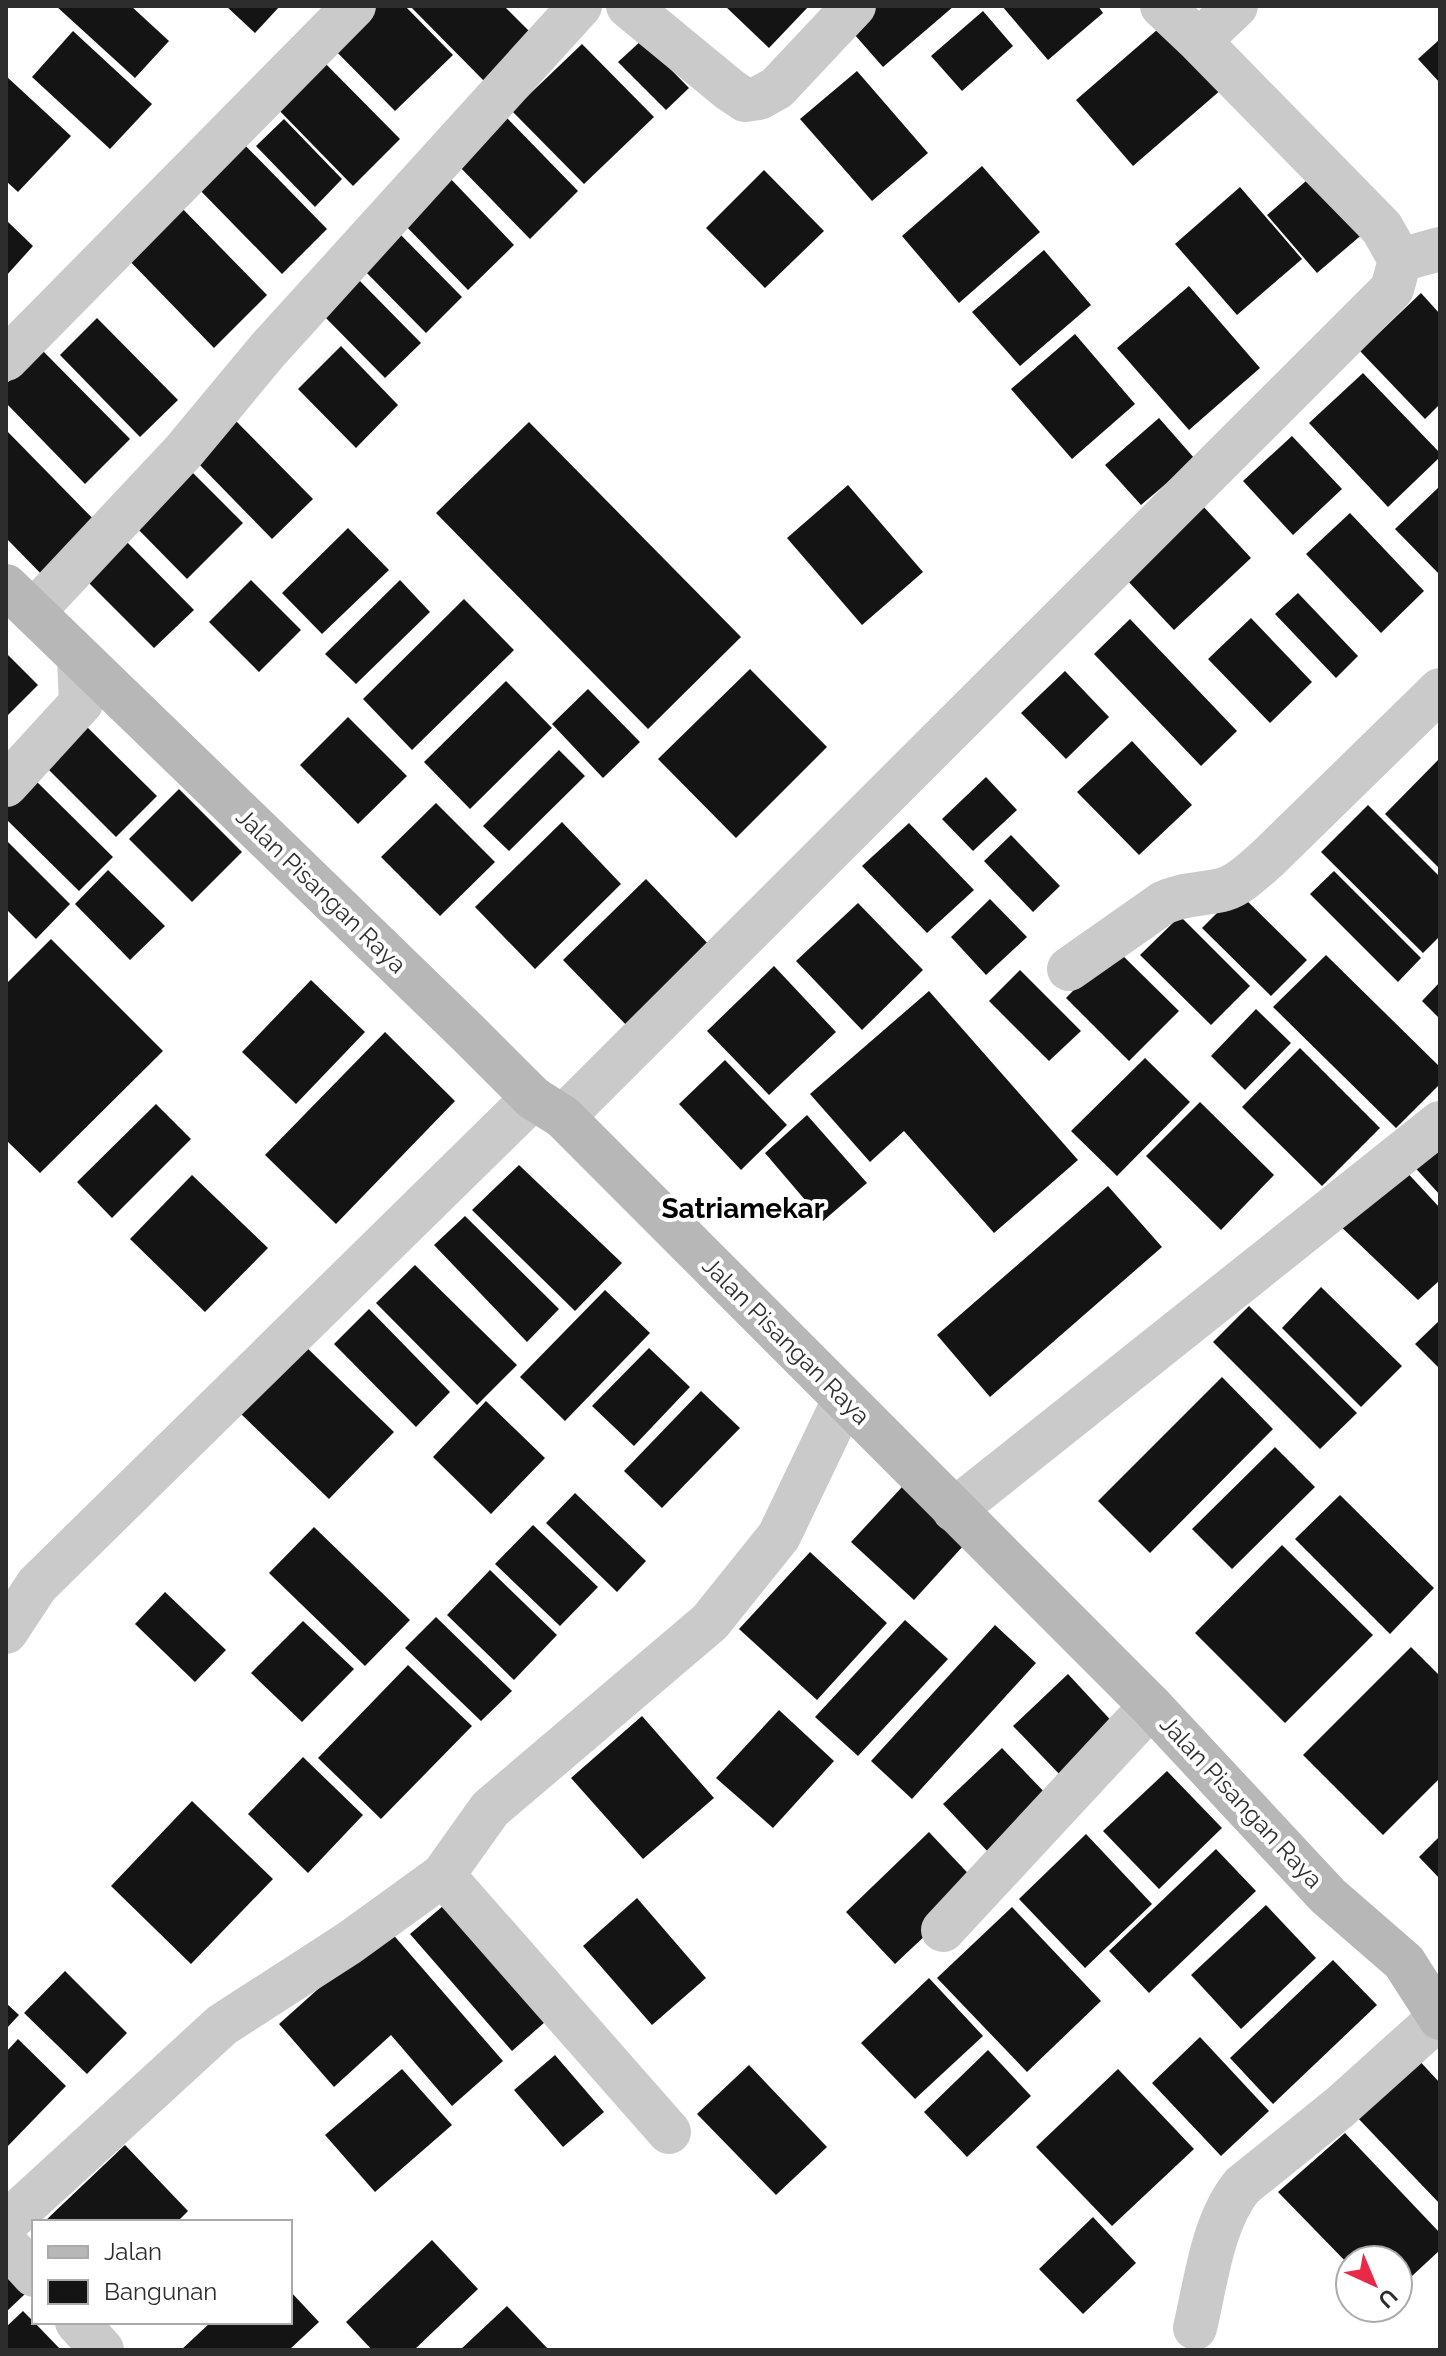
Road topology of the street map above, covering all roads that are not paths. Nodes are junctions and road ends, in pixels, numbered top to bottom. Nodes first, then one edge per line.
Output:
1 (580, 6) edge
2 (628, 6) edge
3 (854, 6) edge
4 (1162, 6) edge
5 (1236, 6) edge
6 (342, 10) edge
7 (1199, 41) junction
8 (1420, 254) edge
9 (6, 359) edge
10 (19, 599) edge
11 (79, 658) junction
12 (1440, 690) edge
13 (6, 785) edge
14 (1069, 969) dead end
15 (548, 1107) junction
16 (1440, 1123) edge
17 (844, 1400) junction
18 (954, 1510) junction
19 (6, 1632) edge
20 (1151, 1706) junction
21 (443, 1875) junction
22 (943, 1930) dead end
23 (1440, 2018) edge
24 (669, 2132) dead end
25 (6, 2223) edge
26 (6, 2244) edge
27 (32, 2273) edge
28 (79, 2324) edge
29 (1195, 2328) dead end
30 (102, 2350) edge

1 - 10 street
2 - 3 street
4 - 7 street
5 - 7 street
6 - 9 street
7 - 8 street
8 - 15 street
10 - 11 street, Jalan Pisangan Raya
11 - 13 street
11 - 15 street, Jalan Pisangan Raya
12 - 14 street
15 - 17 street, Jalan Pisangan Raya
15 - 19 street
16 - 18 street
17 - 18 street, Jalan Pisangan Raya
17 - 21 street
18 - 20 street, Jalan Pisangan Raya
20 - 22 street
20 - 23 street, Jalan Pisangan Raya
21 - 24 street
21 - 25 street
23 - 29 street
26 - 27 street
28 - 30 street

